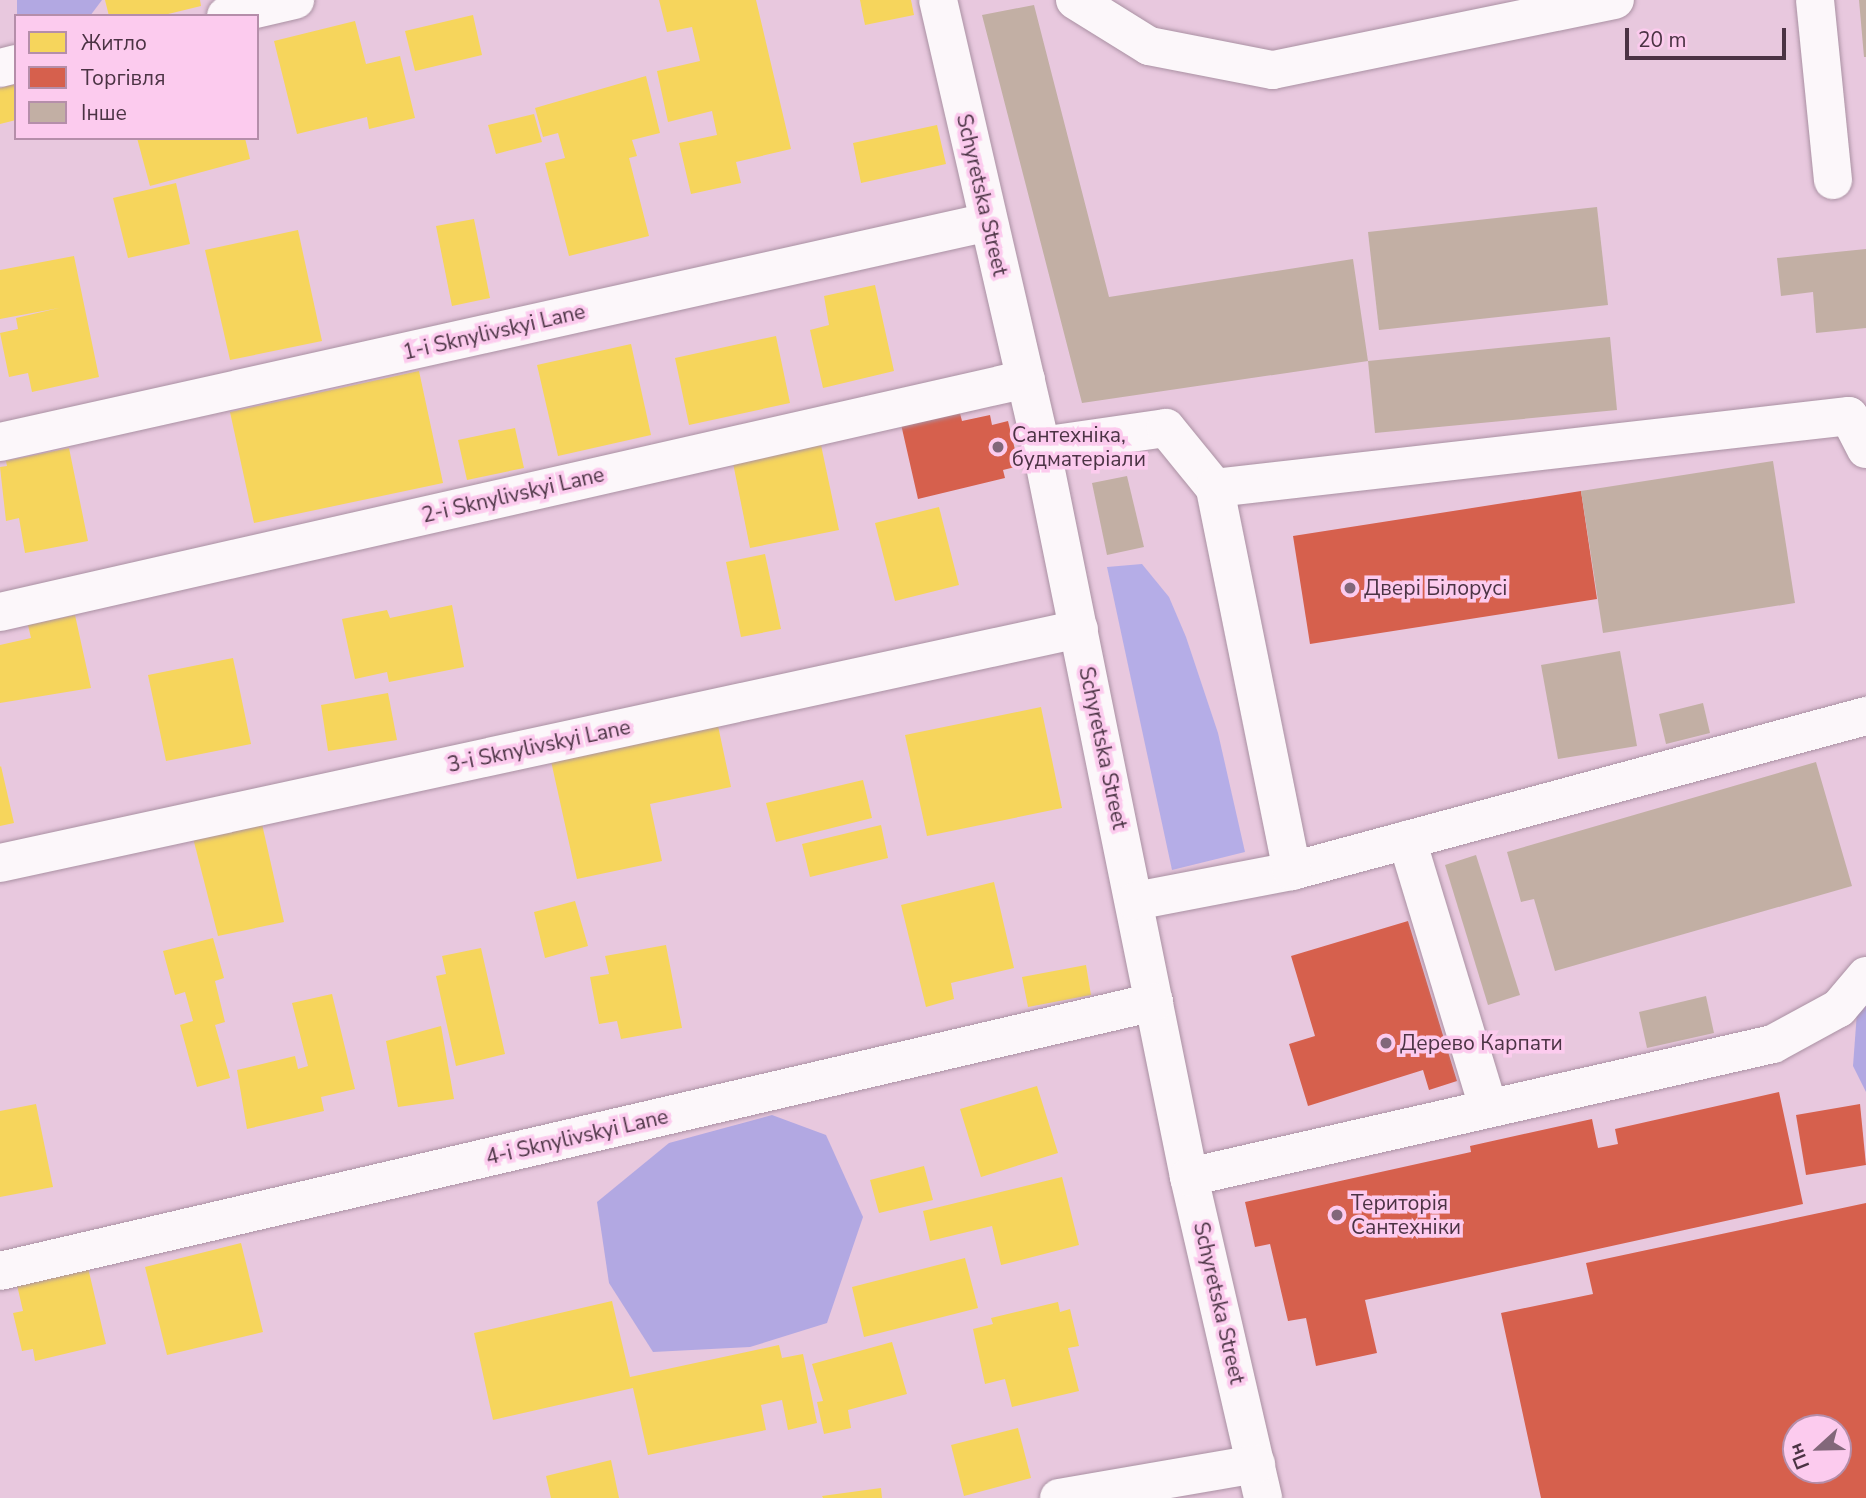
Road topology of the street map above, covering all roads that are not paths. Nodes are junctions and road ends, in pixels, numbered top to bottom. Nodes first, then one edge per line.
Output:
1 (295, 0) edge
2 (938, 0) edge
3 (1075, 0) edge
4 (1615, 0) edge
5 (1815, 0) edge
6 (235, 14) edge
7 (1833, 180) dead end
8 (988, 222) junction
9 (1026, 379) junction
10 (0, 442) edge
11 (1041, 446) junction
12 (1866, 449) edge
13 (1215, 488) junction
14 (0, 612) edge
15 (1079, 629) junction
16 (1866, 716) edge
17 (1407, 839) junction
18 (0, 863) edge
19 (1292, 871) junction
20 (1135, 901) junction
21 (1866, 976) edge
22 (1154, 1002) junction
23 (1488, 1107) junction
24 (1189, 1177) junction
25 (0, 1271) edge
26 (1260, 1481) edge
27 (1059, 1498) edge

1 - 6 street
2 - 8 street, Schyretska Street
3 - 4 street
5 - 7 street
8 - 9 street, Schyretska Street
8 - 10 street, 1-i Sknylivskyi Lane
9 - 11 street, Schyretska Street
9 - 14 street, 2-i Sknylivskyi Lane
11 - 13 street
11 - 15 street, Schyretska Street
12 - 13 street
13 - 19 street
15 - 18 street, 3-i Sknylivskyi Lane
15 - 20 street, Schyretska Street
16 - 17 street
17 - 19 street
17 - 23 street
19 - 20 street
20 - 22 street, Schyretska Street
21 - 23 street
22 - 24 street, Schyretska Street
22 - 25 street, 4-i Sknylivskyi Lane
23 - 24 street
24 - 26 street, Schyretska Street
26 - 27 street

